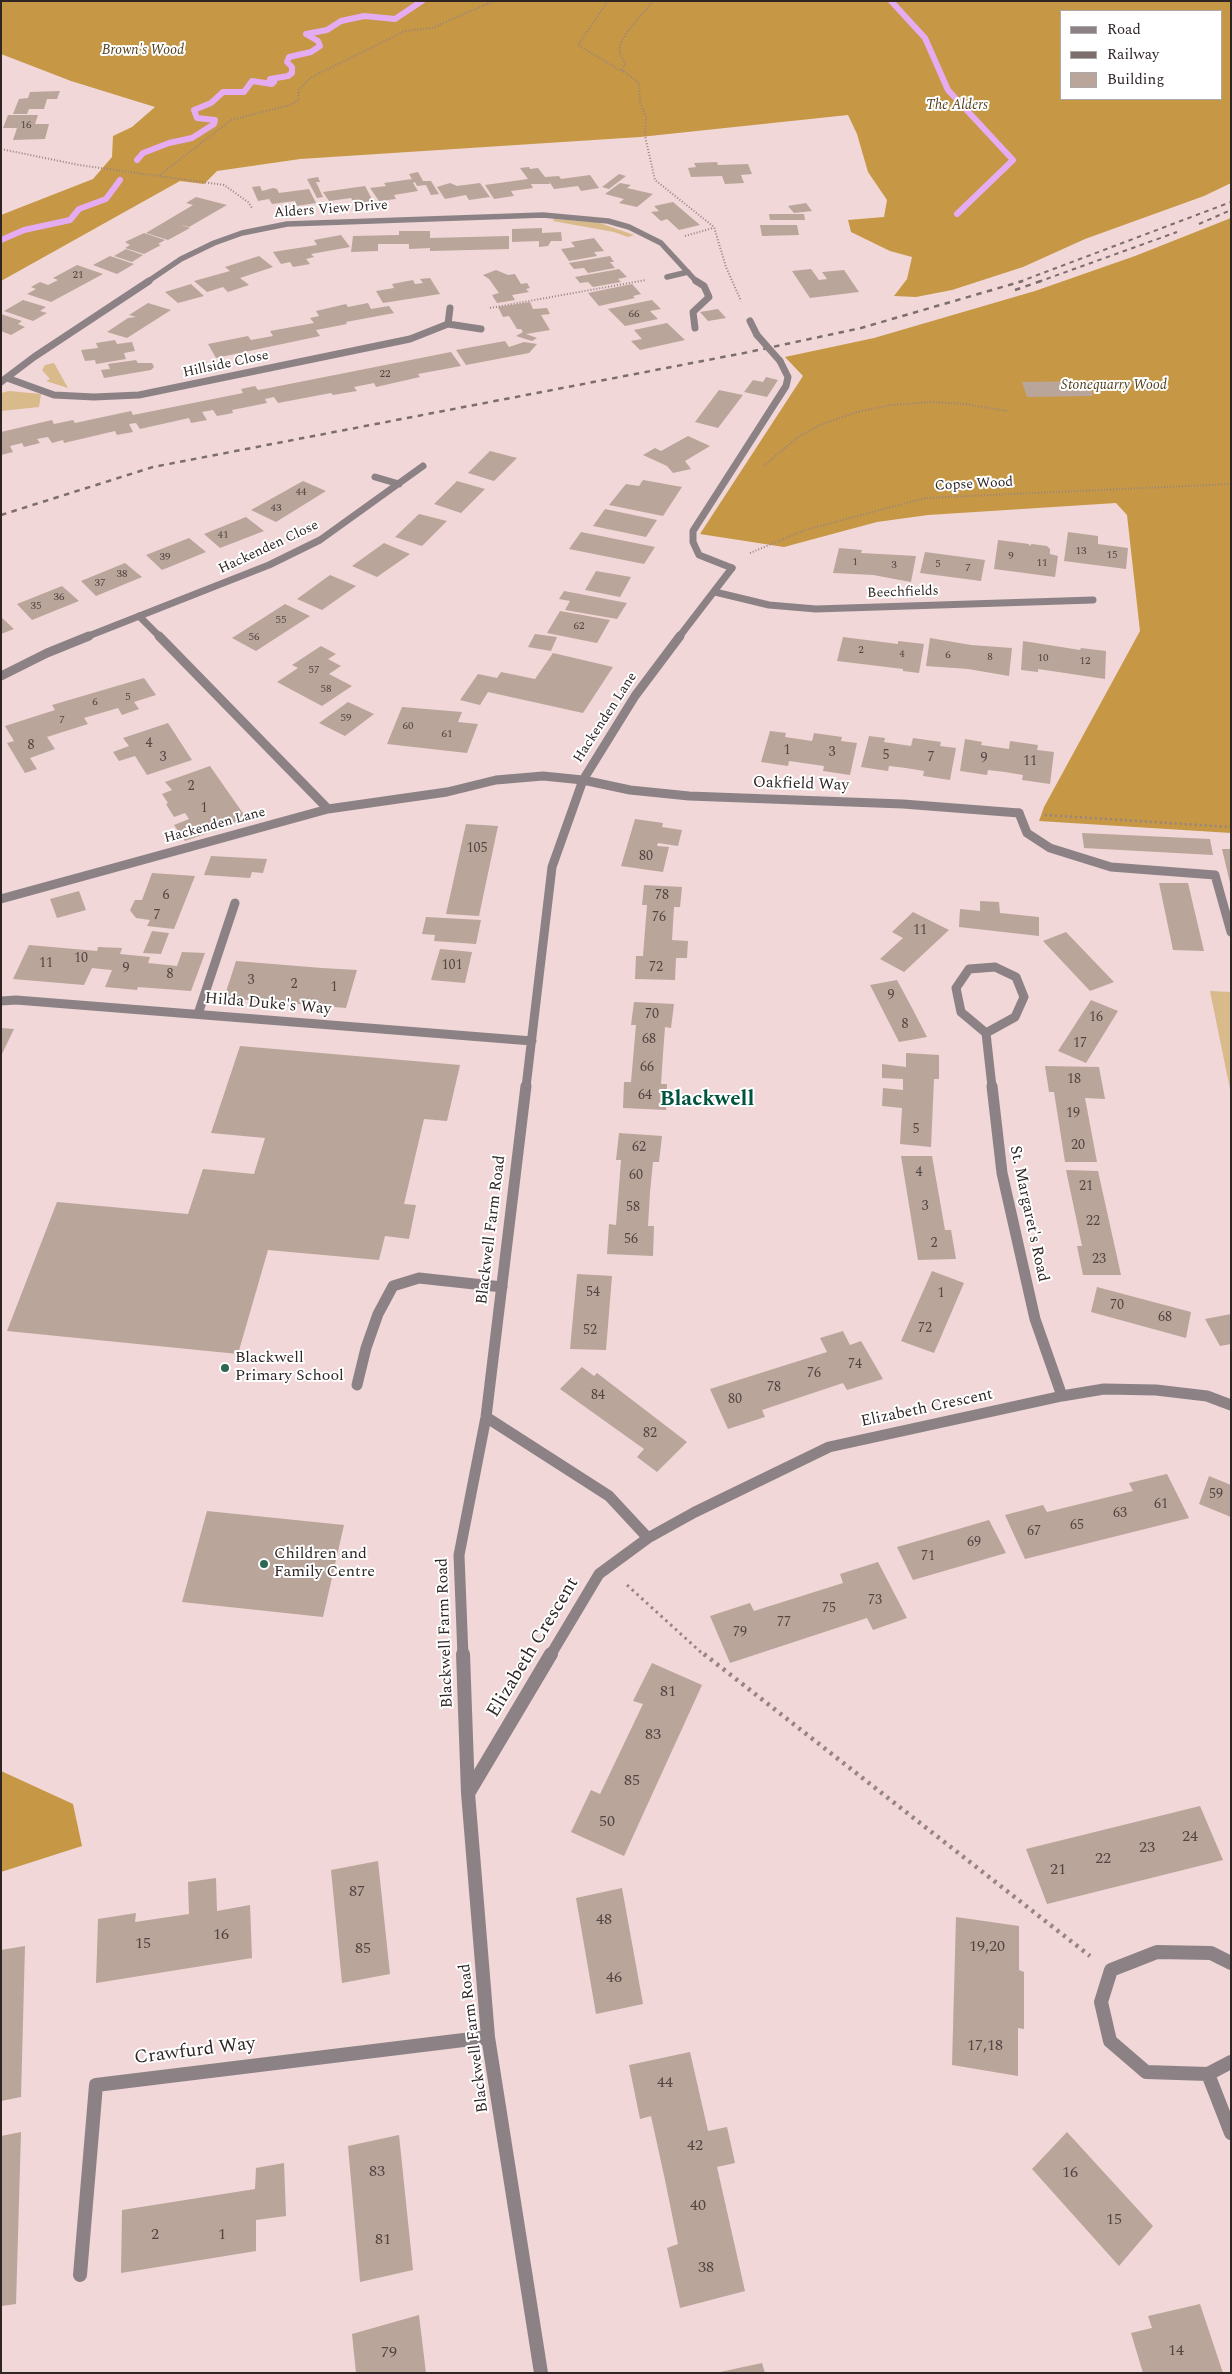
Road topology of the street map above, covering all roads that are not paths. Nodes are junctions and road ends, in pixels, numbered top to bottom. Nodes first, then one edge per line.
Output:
1 (688, 272) junction
2 (667, 277) road end
3 (450, 311) road end
4 (750, 321) road end
5 (448, 324) junction
6 (695, 328) dead end
7 (481, 329) dead end
8 (4, 380) edge
9 (423, 466) dead end
10 (375, 477) dead end
11 (399, 484) junction
12 (714, 592) junction
13 (1093, 600) dead end
14 (139, 616) junction
15 (1, 676) edge
16 (583, 780) junction
17 (328, 809) junction
18 (1, 900) edge
19 (235, 903) dead end
20 (1231, 932) edge
21 (1, 1001) edge
22 (198, 1014) junction
23 (986, 1033) junction
24 (532, 1041) junction
25 (502, 1287) junction
26 (357, 1385) dead end
27 (1062, 1396) junction
28 (1231, 1405) edge
29 (486, 1417) junction
30 (648, 1538) junction
31 (468, 1793) junction
32 (1231, 1964) edge
33 (488, 2037) junction
34 (1231, 2062) edge
35 (1208, 2074) junction
36 (1231, 2132) edge
37 (80, 2275) dead end
38 (541, 2373) edge

1 - 2 street
1 - 6 street, Alders View Drive
1 - 8 street, Alders View Drive
3 - 5 street
4 - 12 street, Hackenden Lane, bridge
5 - 7 street
5 - 8 street, Hillside Close
9 - 11 street, Hackenden Close
10 - 11 street
11 - 14 street, Hackenden Close
12 - 13 street, Beechfields
12 - 16 street, Hackenden Lane
14 - 15 street, Hackenden Close
14 - 17 street
16 - 17 street, Hackenden Lane
16 - 20 street, Oakfield Way
16 - 24 street, Blackwell Farm Road
17 - 18 street, Hackenden Lane
19 - 22 street
21 - 22 street, Hilda Duke's Way
22 - 24 street, Hilda Duke's Way
23 - 23 street
23 - 27 street, St. Margaret's Road
24 - 25 street, Blackwell Farm Road
25 - 26 street
25 - 29 street, Blackwell Farm Road
27 - 28 street, Elizabeth Crescent
27 - 30 street, Elizabeth Crescent
29 - 30 street
29 - 31 street, Blackwell Farm Road
30 - 31 street, Elizabeth Crescent
31 - 33 street, Blackwell Farm Road
32 - 35 street
33 - 37 street, Crawfurd Way
33 - 38 street, Blackwell Farm Road
34 - 35 street
35 - 36 street

